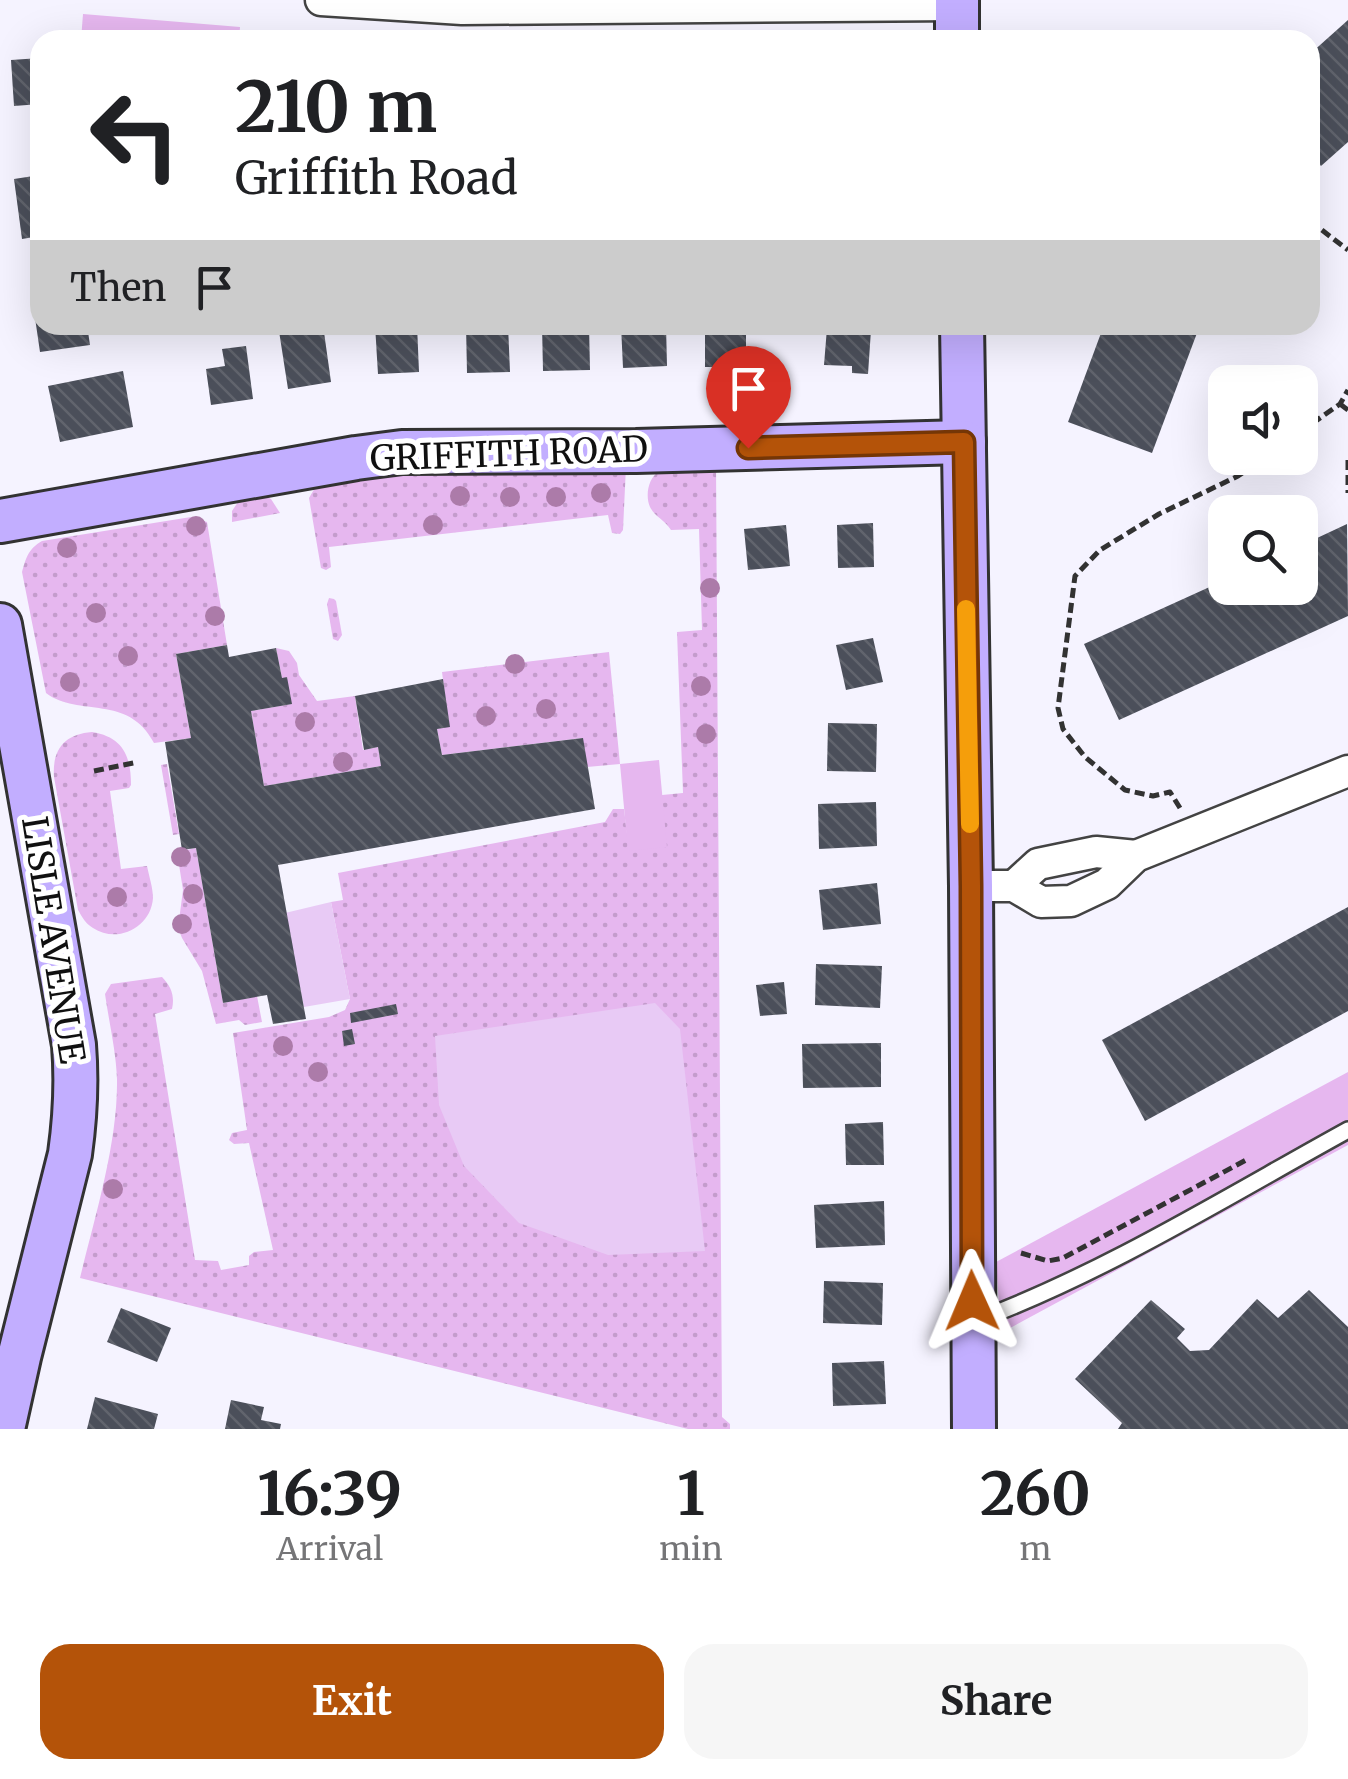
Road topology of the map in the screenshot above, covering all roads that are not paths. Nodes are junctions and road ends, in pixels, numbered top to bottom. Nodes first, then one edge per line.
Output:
1 (321, 0) edge
2 (957, 15) edge
3 (962, 335) edge
4 (964, 442) junction
5 (0, 521) edge
6 (0, 625) edge
7 (1348, 771) edge
8 (1136, 856) junction
9 (971, 886) junction
10 (1014, 886) junction
11 (1348, 1130) edge
12 (972, 1322) junction
13 (4, 1429) edge
14 (974, 1429) edge

1 - 2 street
3 - 4 street
4 - 5 street, GRIFFITH ROAD
4 - 9 street
6 - 13 street, LISLE AVENUE
7 - 8 street
8 - 10 street
8 - 10 street
9 - 10 street
9 - 12 street
11 - 12 lane
12 - 14 street

